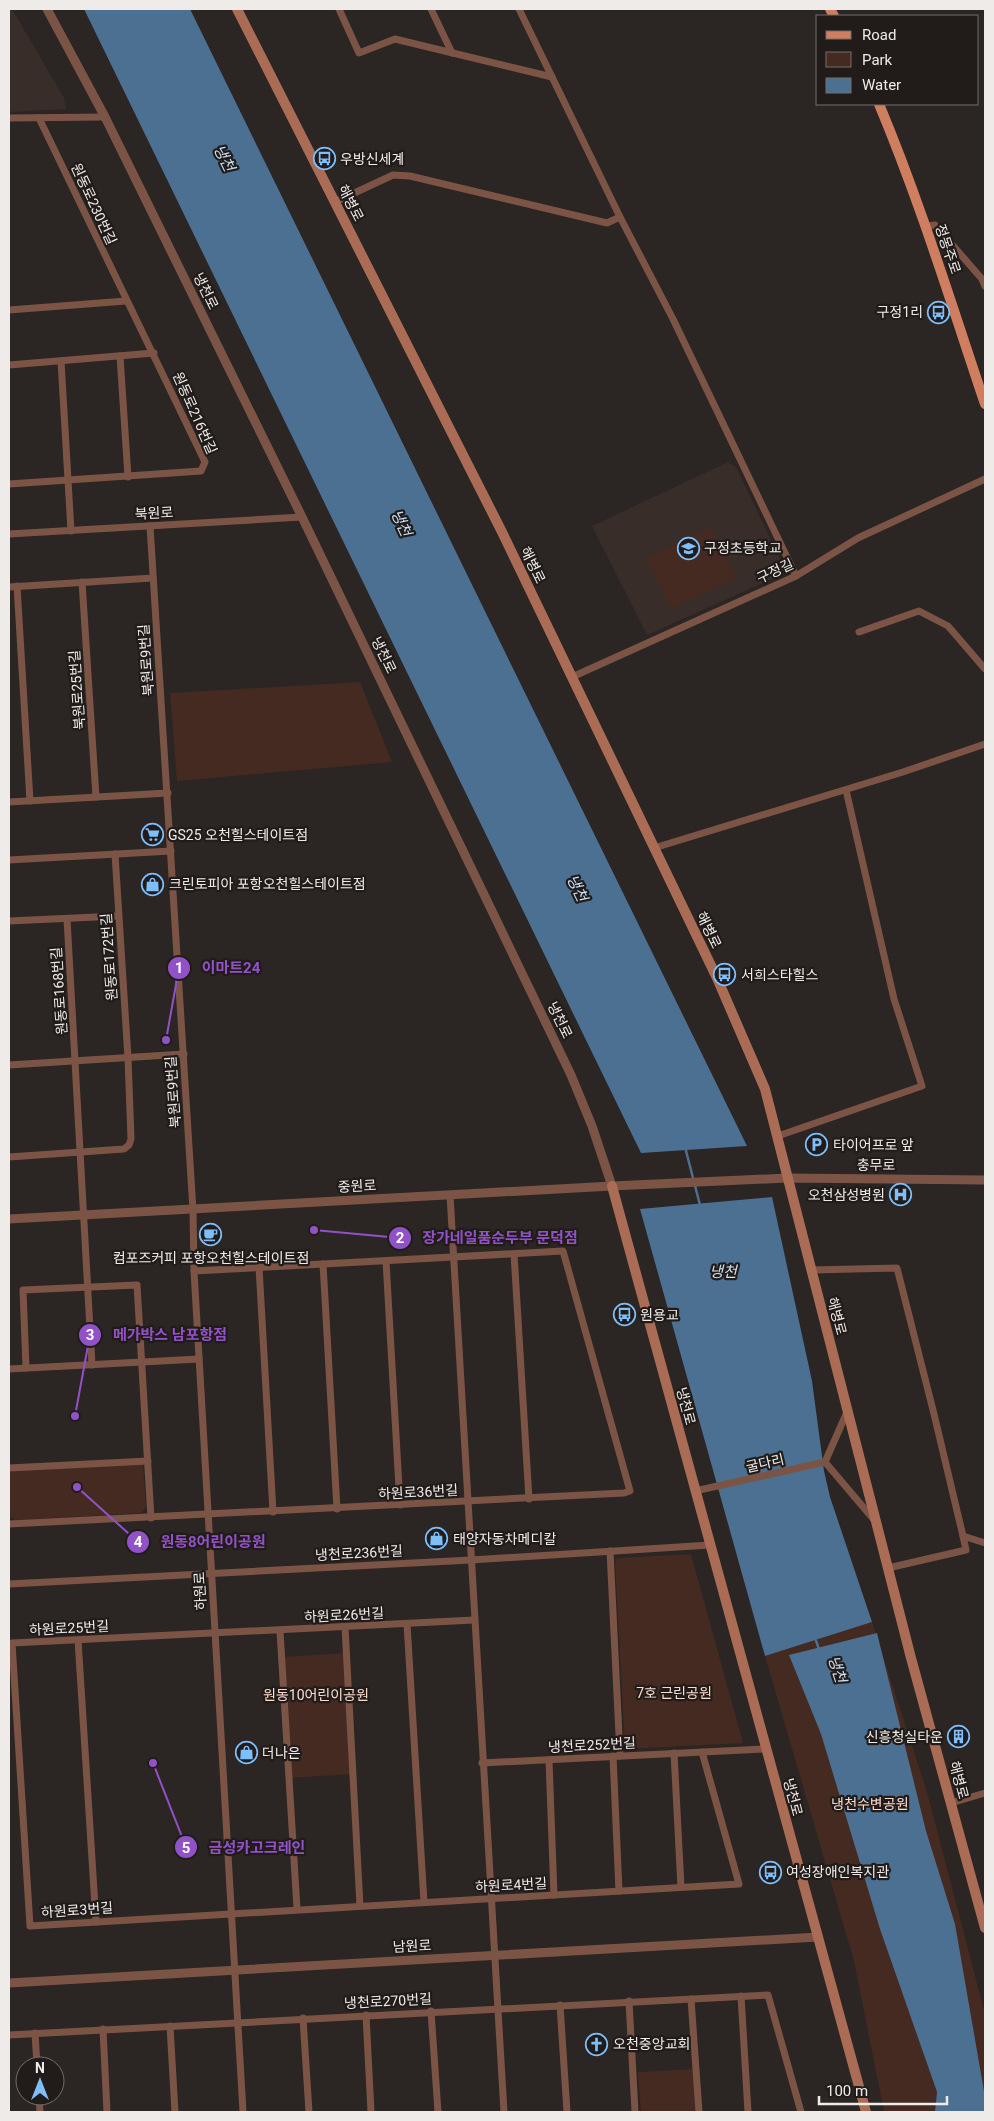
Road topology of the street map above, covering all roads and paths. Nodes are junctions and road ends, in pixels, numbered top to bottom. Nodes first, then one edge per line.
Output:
1 (47, 9) edge
2 (237, 9) edge
3 (339, 9) edge
4 (431, 9) edge
5 (519, 9) edge
6 (452, 53) junction
7 (552, 77) junction
8 (879, 105) edge
9 (105, 117) junction
10 (9, 118) edge
11 (40, 118) junction
12 (335, 202) junction
13 (620, 217) junction
14 (926, 226) junction
15 (985, 286) edge
16 (126, 301) junction
17 (9, 310) edge
18 (154, 353) junction
19 (120, 356) junction
20 (61, 361) junction
21 (9, 365) edge
22 (985, 404) edge
23 (128, 476) junction
24 (985, 479) edge
25 (68, 480) junction
26 (9, 484) edge
27 (302, 517) junction
28 (150, 526) junction
29 (71, 531) junction
30 (9, 534) edge
31 (796, 576) junction
32 (153, 578) junction
33 (82, 582) junction
34 (17, 586) junction
35 (9, 587) edge
36 (858, 632) dead end
37 (985, 669) edge
38 (572, 676) junction
39 (985, 744) edge
40 (846, 790) junction
41 (168, 793) junction
42 (96, 797) junction
43 (30, 801) junction
44 (9, 802) edge
45 (654, 848) junction
46 (171, 852) junction
47 (115, 854) junction
48 (9, 860) edge
49 (118, 916) junction
50 (67, 919) junction
51 (9, 922) edge
52 (184, 1054) junction
53 (128, 1058) junction
54 (76, 1061) junction
55 (9, 1065) edge
56 (778, 1136) junction
57 (81, 1152) junction
58 (9, 1156) edge
59 (787, 1178) junction
60 (985, 1180) edge
61 (630, 1185) joint
62 (612, 1186) junction
63 (450, 1195) junction
64 (194, 1210) junction
65 (84, 1215) junction
66 (9, 1219) edge
67 (514, 1254) junction
68 (454, 1258) junction
69 (386, 1261) junction
70 (323, 1264) junction
71 (259, 1267) junction
72 (811, 1270) junction
73 (194, 1271) junction
74 (88, 1287) junction
75 (199, 1359) junction
76 (142, 1362) junction
77 (92, 1365) junction
78 (26, 1368) junction
79 (9, 1369) edge
80 (848, 1412) junction
81 (148, 1460) junction
82 (824, 1462) junction
83 (9, 1468) edge
84 (695, 1491) junction
85 (529, 1499) junction
86 (467, 1502) junction
87 (400, 1505) junction
88 (337, 1508) junction
89 (273, 1512) junction
90 (208, 1515) junction
91 (151, 1518) junction
92 (876, 1522) junction
93 (9, 1524) edge
94 (963, 1536) junction
95 (985, 1543) edge
96 (710, 1545) junction
97 (610, 1551) junction
98 (471, 1560) junction
99 (888, 1568) junction
100 (211, 1573) junction
101 (9, 1584) edge
102 (474, 1620) junction
103 (407, 1624) junction
104 (345, 1627) junction
105 (280, 1631) junction
106 (215, 1634) junction
107 (78, 1640) junction
108 (766, 1749) junction
109 (702, 1752) junction
110 (674, 1753) junction
111 (617, 1756) junction
112 (549, 1760) junction
113 (482, 1763) junction
114 (22, 1790) joint
115 (985, 1793) edge
116 (951, 1802) junction
117 (681, 1887) junction
118 (619, 1891) junction
119 (554, 1895) junction
120 (490, 1898) junction
121 (424, 1902) junction
122 (360, 1906) junction
123 (297, 1910) junction
124 (230, 1913) junction
125 (96, 1922) junction
126 (985, 1928) edge
127 (818, 1937) junction
128 (493, 1956) junction
129 (234, 1970) junction
130 (9, 1984) edge
131 (741, 1996) junction
132 (691, 1998) junction
133 (629, 2002) junction
134 (560, 2005) junction
135 (497, 2008) junction
136 (431, 2011) junction
137 (366, 2015) junction
138 (303, 2018) junction
139 (237, 2022) junction
140 (170, 2026) junction
141 (103, 2030) junction
142 (35, 2033) junction
143 (9, 2035) edge
144 (36, 2056) edge
145 (107, 2112) edge
146 (175, 2112) edge
147 (243, 2112) edge
148 (309, 2112) edge
149 (371, 2112) edge
150 (438, 2112) edge
151 (504, 2112) edge
152 (567, 2112) edge
153 (635, 2112) edge
154 (699, 2112) edge
155 (748, 2112) edge
156 (801, 2112) edge
157 (866, 2112) edge

1 - 9 street, 냉천로
2 - 12 main road, 해병로
3 - 6 street
4 - 6 street
5 - 7 street
6 - 7 street
7 - 13 street
8 - 14 main road, 정몽주로
9 - 11 street
9 - 27 street, 냉천로
10 - 11 street
11 - 16 street, 원동로230번길
12 - 13 street
12 - 38 main road, 해병로
13 - 31 street
14 - 15 street
14 - 22 main road, 정몽주로
16 - 17 street
16 - 18 street, 원동로216번길
18 - 19 street
18 - 23 street, 원동로216번길
19 - 20 street
19 - 23 street
20 - 21 street
20 - 25 street
23 - 25 street, 원동로216번길
24 - 31 street, 구정길
25 - 26 street, 원동로216번길
25 - 29 street
27 - 28 street, 북원로
27 - 62 street, 냉천로
28 - 29 street, 북원로
28 - 32 street, 북원로9번길
29 - 30 street, 북원로
31 - 38 street, 구정길
32 - 33 street
32 - 41 street, 북원로9번길
33 - 34 street
33 - 42 street, 북원로25번길
34 - 35 street
34 - 43 street
36 - 37 street
38 - 45 main road, 해병로
39 - 40 street
40 - 45 street
40 - 56 street
41 - 42 street
41 - 46 street, 북원로9번길
42 - 43 street
43 - 44 street
45 - 56 main road, 해병로
46 - 47 street
46 - 52 street, 북원로9번길
47 - 48 street
47 - 49 street, 원동로172번길
49 - 50 street
49 - 53 street, 원동로172번길
50 - 51 street
50 - 54 street, 원동로168번길
52 - 53 street
52 - 64 street, 북원로9번길
53 - 54 street
53 - 57 street, 원동로172번길
54 - 55 street
54 - 57 street, 원동로168번길
56 - 59 main road, 해병로
57 - 58 street
57 - 65 street, 원동로168번길
59 - 60 street, 충무로
59 - 61 street, 충무로
59 - 72 main road, 해병로
61 - 62 street, 중원로
62 - 63 street, 중원로
62 - 84 main road, 냉천로
63 - 64 street, 중원로
63 - 68 street
64 - 65 street, 중원로
64 - 73 street, 하원로
65 - 66 street, 중원로
65 - 74 street
67 - 68 street
67 - 85 street
67 - 85 street, 하원로36번길
68 - 69 street
68 - 86 street
69 - 70 street
69 - 87 street
70 - 71 street
70 - 88 street
71 - 73 street
71 - 89 street
72 - 80 main road, 해병로
72 - 94 street
73 - 75 street, 하원로
74 - 76 street
74 - 77 street
74 - 78 street
75 - 76 street
75 - 90 street, 하원로
76 - 77 street
76 - 81 street
77 - 78 street
78 - 79 street
80 - 82 street
80 - 92 main road, 해병로
81 - 83 street
81 - 91 street
82 - 84 street, 굴다리
82 - 92 street
84 - 96 main road, 냉천로
85 - 86 street, 하원로36번길
86 - 87 street, 하원로36번길
86 - 98 street
87 - 88 street, 하원로36번길
88 - 89 street, 하원로36번길
89 - 90 street, 하원로36번길
90 - 91 street, 하원로36번길
90 - 100 street, 하원로
91 - 93 street, 하원로36번길
92 - 99 main road, 해병로
94 - 95 street
94 - 99 street
96 - 97 street, 냉천로236번길
96 - 108 main road, 냉천로
97 - 98 street, 냉천로236번길
97 - 111 street
98 - 100 street, 냉천로236번길
98 - 102 street
99 - 116 main road, 해병로
100 - 101 street, 냉천로236번길
100 - 106 street, 하원로
102 - 103 street, 하원로26번길
102 - 113 street
103 - 104 street, 하원로26번길
103 - 121 street
104 - 105 street, 하원로26번길
104 - 122 street
105 - 106 street, 하원로26번길
105 - 123 street
106 - 107 street, 하원로25번길
106 - 124 street, 하원로
107 - 114 street, 하원로25번길
107 - 125 street
108 - 109 street, 냉천로252번길
108 - 127 main road, 냉천로
109 - 110 street, 냉천로252번길
109 - 117 street, 하원로4번길
110 - 111 street, 냉천로252번길
110 - 117 street
111 - 112 street, 냉천로252번길
111 - 118 street
112 - 113 street, 냉천로252번길
112 - 119 street
113 - 120 street
114 - 125 street, 하원로3번길
115 - 116 street
116 - 126 main road, 해병로
117 - 118 street, 하원로4번길
118 - 119 street, 하원로4번길
119 - 120 street, 하원로4번길
120 - 121 street, 하원로4번길
120 - 128 street
121 - 122 street, 하원로4번길
122 - 123 street, 하원로4번길
123 - 124 street, 하원로4번길
124 - 125 street, 하원로3번길
124 - 129 street, 하원로
127 - 128 street, 남원로
127 - 157 main road, 냉천로
128 - 129 street, 남원로
128 - 135 street
129 - 130 street, 남원로
129 - 139 street, 하원로
131 - 132 street, 냉천로270번길
131 - 155 street
131 - 156 street, 냉천로270번길
132 - 133 street, 냉천로270번길
132 - 154 street
133 - 134 street, 냉천로270번길
133 - 153 street
134 - 135 street, 냉천로270번길
134 - 152 street
135 - 136 street, 냉천로270번길
135 - 151 street
136 - 137 street, 냉천로270번길
136 - 150 street
137 - 138 street, 냉천로270번길
137 - 149 street
138 - 139 street, 냉천로270번길
138 - 148 street
139 - 140 street, 냉천로270번길
139 - 147 street, 하원로
140 - 141 street, 냉천로270번길
140 - 146 street
141 - 142 street, 냉천로270번길
141 - 145 street
142 - 143 street, 냉천로270번길
142 - 144 street

